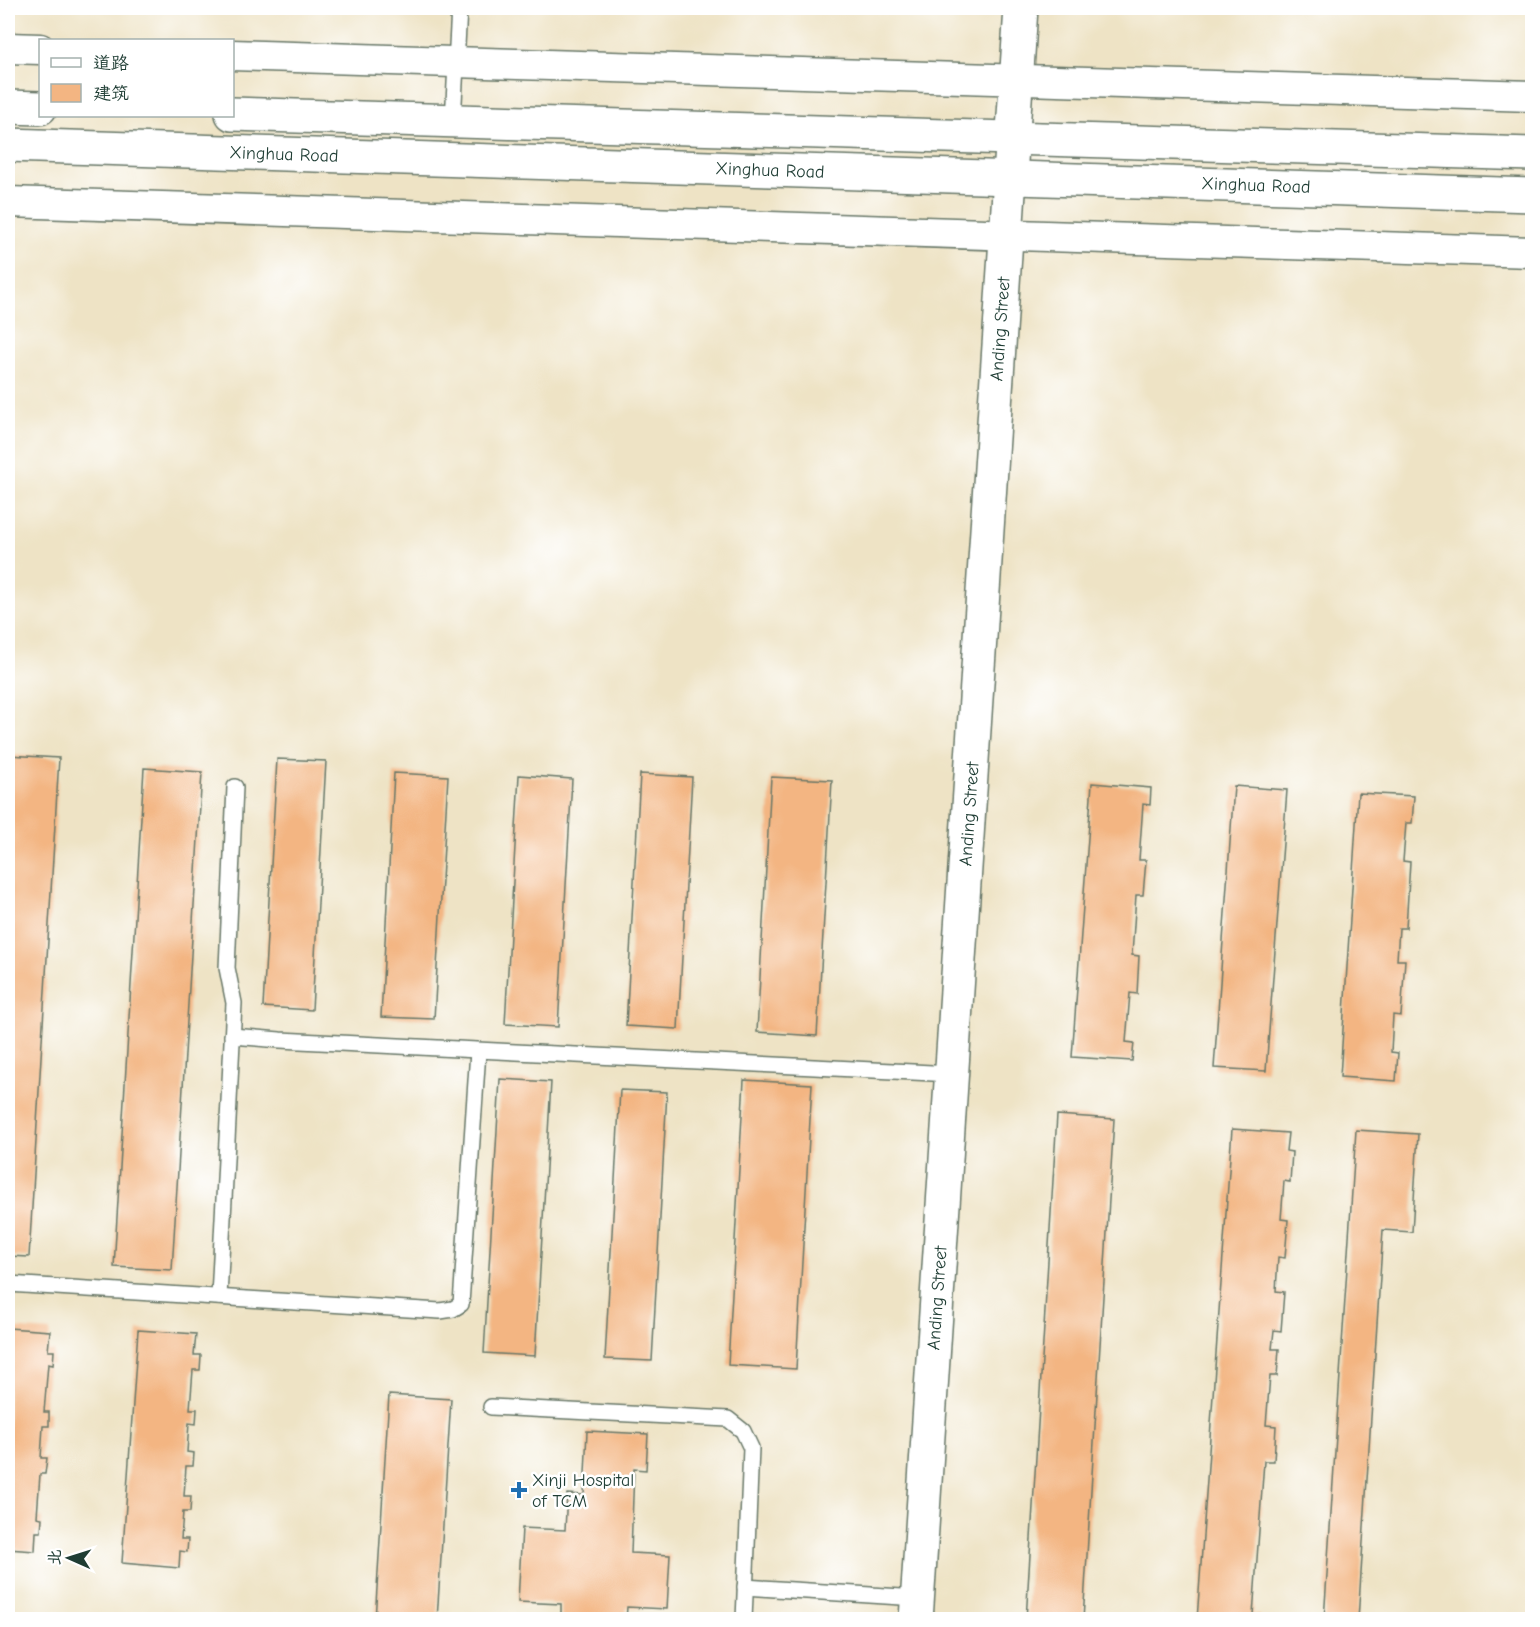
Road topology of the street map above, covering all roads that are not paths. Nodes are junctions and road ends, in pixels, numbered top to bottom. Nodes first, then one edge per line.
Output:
1 (459, 8) edge
2 (1021, 8) edge
3 (8, 48) edge
4 (39, 49) edge
5 (234, 55) edge
6 (457, 62) junction
7 (1017, 80) junction
8 (1533, 96) edge
9 (8, 107) edge
10 (39, 108) edge
11 (234, 114) edge
12 (453, 121) junction
13 (1012, 138) junction
14 (8, 145) edge
15 (1533, 154) edge
16 (1010, 177) junction
17 (1533, 195) edge
18 (8, 202) edge
19 (1006, 235) junction
20 (1533, 252) edge
21 (235, 787) dead end
22 (232, 1036) junction
23 (478, 1051) junction
24 (952, 1074) junction
25 (8, 1284) edge
26 (219, 1297) junction
27 (491, 1407) dead end
28 (745, 1587) junction
29 (917, 1609) edge
30 (744, 1620) edge

1 - 6 lane
2 - 7 main road, Anding Street
3 - 4 street
5 - 6 street
6 - 7 street
6 - 12 lane
7 - 8 street
7 - 13 main road, Anding Street
9 - 10 main road
11 - 12 main road
12 - 13 main road
13 - 15 main road
13 - 16 main road, Anding Street
14 - 16 main road, Xinghua Road
16 - 17 main road, Xinghua Road
16 - 19 main road, Anding Street
18 - 19 street
19 - 20 street
19 - 24 main road, Anding Street
21 - 22 lane
22 - 23 lane
22 - 26 lane
23 - 24 lane
23 - 26 lane
24 - 29 main road, Anding Street
25 - 26 lane
27 - 28 lane
28 - 29 lane
28 - 30 lane

